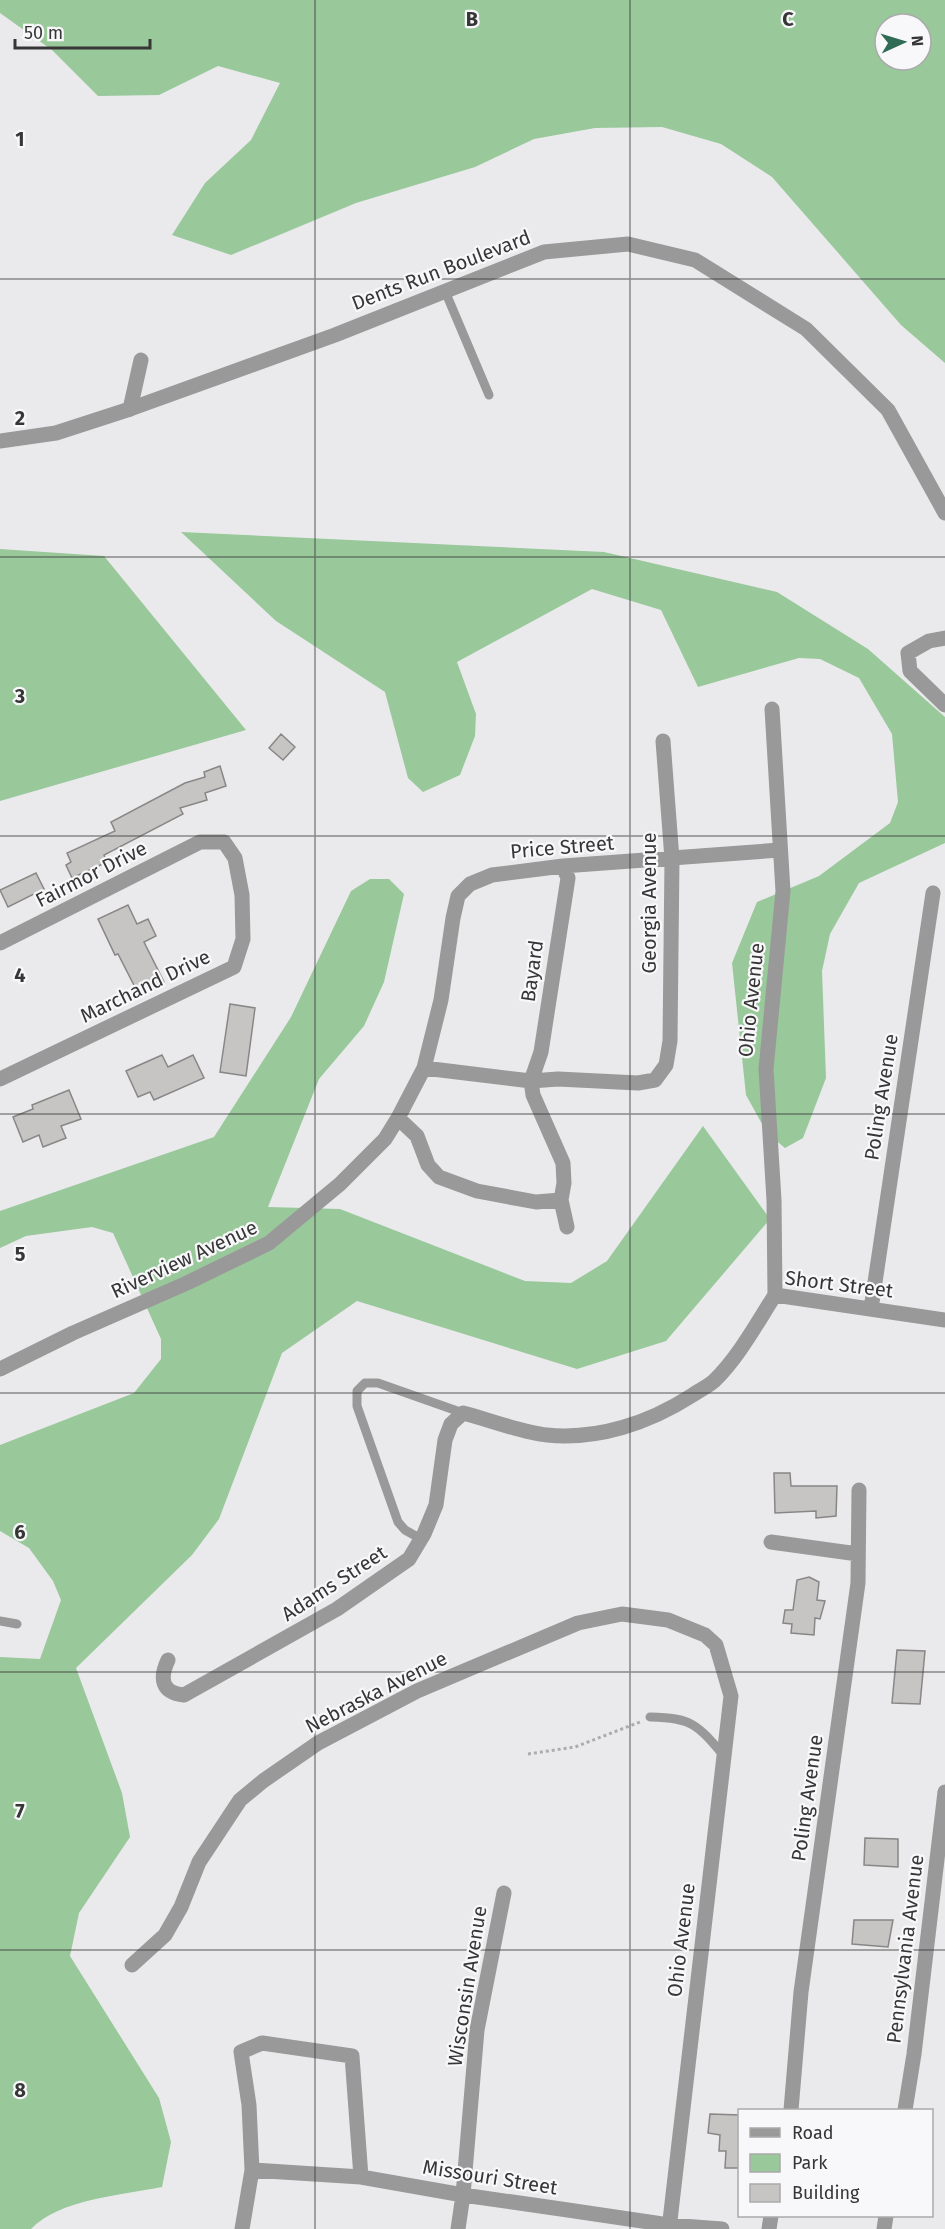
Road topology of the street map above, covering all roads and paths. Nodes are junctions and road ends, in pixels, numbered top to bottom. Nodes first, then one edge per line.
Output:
1 (445, 291) junction
2 (141, 360) dead end
3 (489, 395) dead end
4 (130, 409) junction
5 (0, 441) edge
6 (945, 513) edge
7 (945, 638) edge
8 (945, 705) edge
9 (772, 709) dead end
10 (663, 741) dead end
11 (200, 842) joint
12 (780, 850) junction
13 (672, 859) junction
14 (563, 866) junction
15 (492, 875) joint
16 (933, 892) dead end
17 (0, 943) edge
18 (424, 1068) junction
19 (0, 1079) edge
20 (531, 1081) junction
21 (398, 1118) junction
22 (561, 1200) junction
23 (567, 1227) dead end
24 (775, 1295) junction
25 (871, 1309) junction
26 (945, 1320) edge
27 (0, 1369) edge
28 (463, 1413) junction
29 (859, 1490) dead end
30 (421, 1539) junction
31 (771, 1542) dead end
32 (858, 1554) junction
33 (0, 1621) edge
34 (17, 1624) dead end
35 (721, 1657) joint
36 (168, 1660) dead end
37 (650, 1717) joint
38 (528, 1754) dead end
39 (724, 1756) junction
40 (945, 1792) edge
41 (504, 1893) dead end
42 (132, 1965) dead end
43 (791, 2109) edge
44 (905, 2109) edge
45 (252, 2170) junction
46 (361, 2177) junction
47 (463, 2195) junction
48 (669, 2227) edge
49 (242, 2229) edge
50 (458, 2229) edge
51 (722, 2229) edge

1 - 3 lane
1 - 4 street, Dents Run Boulevard
1 - 6 street, Dents Run Boulevard
2 - 4 street
4 - 5 street, Dents Run Boulevard
7 - 8 street
9 - 12 street, Ohio Avenue
10 - 13 street, Georgia Avenue
11 - 17 street, Fairmor Drive
11 - 19 street, Marchand Drive
12 - 13 street, Price Street
12 - 24 street, Ohio Avenue
13 - 14 street, Price Street
13 - 20 street, Georgia Avenue
14 - 15 street, Price Street
14 - 20 street, Bayard
15 - 18 street, Riverview Avenue
16 - 25 street, Poling Avenue
18 - 20 street
18 - 21 street, Riverview Avenue
20 - 22 street
21 - 22 street
21 - 27 street, Riverview Avenue
22 - 23 street
24 - 25 street, Short Street
24 - 28 street, Short Street
25 - 26 street, Short Street
28 - 30 street, Adams Street
28 - 30 lane
29 - 32 street, Poling Avenue
30 - 36 street, Adams Street
31 - 32 street
32 - 43 street, Poling Avenue
33 - 34 lane
35 - 39 street, Ohio Avenue
35 - 42 street, Nebraska Avenue
37 - 38 path
37 - 39 lane
39 - 48 street, Ohio Avenue
40 - 44 street, Pennsylvania Avenue
41 - 47 street, Wisconsin Avenue
45 - 46 street, Missouri Street
45 - 46 street
45 - 49 street
46 - 47 street, Missouri Street
47 - 48 street, Missouri Street
47 - 50 street, Wisconsin Avenue
48 - 51 street, Missouri Street

